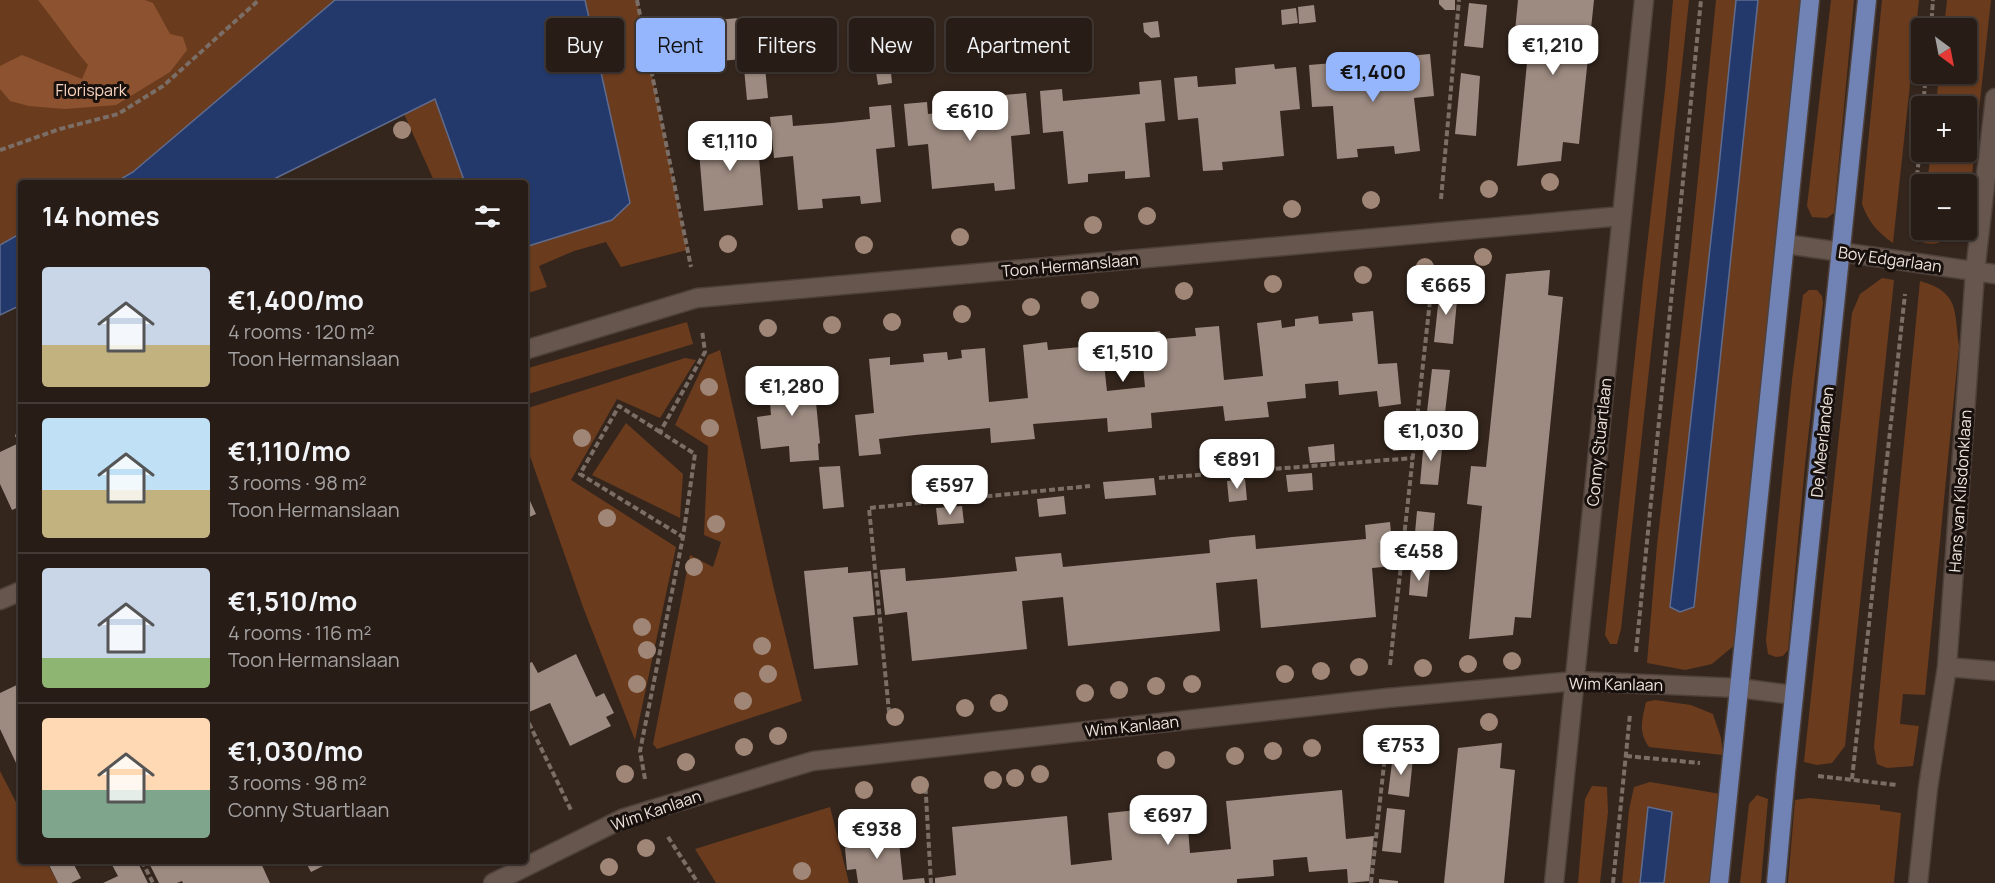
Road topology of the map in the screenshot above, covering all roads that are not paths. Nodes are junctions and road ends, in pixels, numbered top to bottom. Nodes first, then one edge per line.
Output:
1 (1644, 0) edge
2 (1810, 0) edge
3 (1868, 0) edge
4 (1995, 98) edge
5 (1622, 216) junction
6 (1785, 244) junction
7 (1842, 253) junction
8 (1975, 272) junction
9 (1995, 274) edge
10 (528, 349) edge
11 (18, 592) edge
12 (0, 600) edge
13 (1947, 667) junction
14 (1995, 671) edge
15 (1575, 681) junction
16 (1739, 688) junction
17 (1794, 695) junction
18 (493, 883) edge
19 (1554, 883) edge
20 (1719, 883) edge
21 (1776, 883) edge
22 (1918, 883) edge

1 - 5 street, Conny Stuartlaan
2 - 6 main road
3 - 7 main road, De Meerlanden
4 - 8 street, Hans van Kilsdonklaan
5 - 10 street, Toon Hermanslaan
5 - 15 street, Conny Stuartlaan
6 - 7 street, Boy Edgarlaan
6 - 16 main road
7 - 8 street, Boy Edgarlaan
7 - 17 main road, De Meerlanden
8 - 9 street, Boy Edgarlaan
8 - 13 street, Hans van Kilsdonklaan
11 - 12 street
13 - 14 street
13 - 22 street, Hans van Kilsdonklaan
15 - 16 street, Wim Kanlaan
15 - 18 street, Wim Kanlaan
15 - 19 street, Conny Stuartlaan
16 - 17 street, Wim Kanlaan
16 - 20 main road
17 - 21 main road, De Meerlanden

